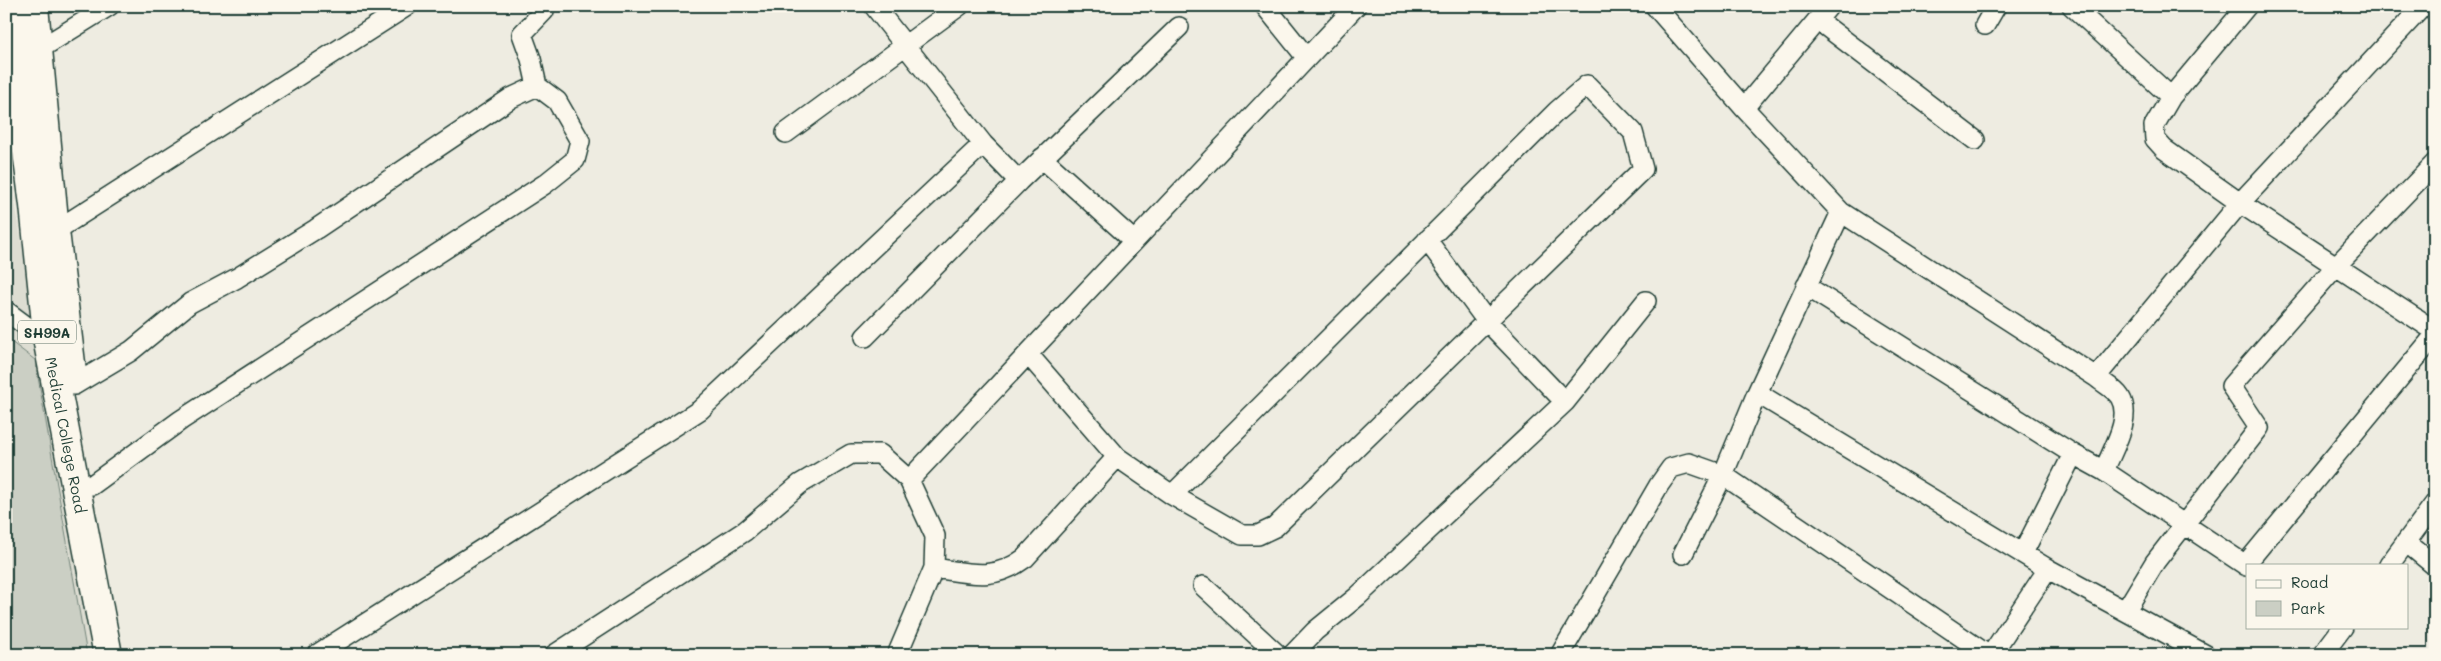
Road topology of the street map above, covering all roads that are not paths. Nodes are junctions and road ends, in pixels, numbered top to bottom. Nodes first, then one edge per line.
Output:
1 (8, 6) edge
2 (34, 6) edge
3 (108, 6) edge
4 (407, 6) edge
5 (541, 6) edge
6 (874, 6) edge
7 (959, 6) edge
8 (1265, 6) edge
9 (1356, 6) edge
10 (1655, 6) edge
11 (1996, 6) edge
12 (2072, 6) edge
13 (2247, 6) edge
14 (2423, 6) edge
15 (1824, 13) edge
16 (1985, 24) dead end
17 (1179, 27) dead end
18 (906, 47) junction
19 (38, 50) junction
20 (1306, 58) junction
21 (537, 86) junction
22 (2171, 97) junction
23 (1744, 108) junction
24 (786, 133) dead end
25 (1975, 140) dead end
26 (983, 144) junction
27 (1042, 158) junction
28 (2435, 163) edge
29 (1019, 181) junction
30 (2240, 203) junction
31 (1841, 212) junction
32 (55, 231) junction
33 (1427, 240) junction
34 (1134, 241) junction
35 (2336, 266) junction
36 (1806, 286) junction
37 (1646, 301) dead end
38 (6, 311) edge
39 (1486, 320) junction
40 (2435, 331) edge
41 (2435, 335) edge
42 (865, 337) dead end
43 (58, 349) junction
44 (1028, 354) junction
45 (2096, 377) junction
46 (74, 385) junction
47 (1757, 393) junction
48 (1564, 402) junction
49 (2073, 454) junction
50 (1117, 456) junction
51 (2104, 471) junction
52 (1723, 475) junction
53 (909, 480) junction
54 (92, 484) junction
55 (1172, 495) junction
56 (2435, 503) edge
57 (2184, 524) junction
58 (2406, 542) junction
59 (2023, 553) junction
60 (1683, 554) dead end
61 (2248, 564) edge
62 (2390, 564) edge
63 (2246, 566) edge
64 (2435, 566) edge
65 (934, 568) junction
66 (2048, 569) junction
67 (1203, 586) dead end
68 (2126, 610) junction
69 (2337, 629) edge
70 (108, 655) edge
71 (127, 655) edge
72 (316, 655) edge
73 (554, 655) edge
74 (897, 655) edge
75 (1278, 655) edge
76 (1292, 655) edge
77 (1560, 655) edge
78 (1990, 655) edge
79 (2206, 655) edge
80 (2322, 655) edge

1 - 43 main road, Medical College Road / SH99A
2 - 19 main road, Medical College Road / SH99A
3 - 19 street
4 - 32 street
5 - 21 street
6 - 18 street
7 - 18 street
8 - 20 street
9 - 20 street
10 - 23 street
11 - 16 street
12 - 22 street
13 - 22 street
14 - 30 street
15 - 23 street
15 - 25 street
17 - 27 street
18 - 24 street
18 - 26 street
19 - 32 main road, Medical College Road / SH99A
20 - 34 street
21 - 46 street
21 - 54 street
22 - 30 street
23 - 31 street
26 - 29 street
26 - 72 street
27 - 29 street
27 - 34 street
28 - 35 street
29 - 42 street
30 - 35 street
30 - 45 street
31 - 36 street
31 - 45 street
32 - 43 main road, Medical College Road / SH99A
33 - 39 street
33 - 39 street
33 - 55 street
34 - 44 street
35 - 40 street
35 - 57 street
36 - 47 street
36 - 49 street
37 - 48 street
38 - 43 street
39 - 48 street
39 - 55 street
41 - 61 street
43 - 46 main road, Medical College Road / SH99A
43 - 70 main road, Medical College Road / SH99A
44 - 50 street
44 - 53 street
45 - 51 street
46 - 54 main road, Medical College Road / SH99A
47 - 52 street
47 - 59 street
48 - 76 street
49 - 51 street
49 - 59 street
50 - 55 street
50 - 65 street
51 - 57 street
52 - 60 street
52 - 77 street
52 - 78 street
53 - 65 street
53 - 73 street
54 - 71 main road, Medical College Road / SH99A
56 - 58 street
57 - 63 street
57 - 68 street
58 - 62 street
58 - 64 street
59 - 66 street
65 - 74 street
66 - 68 street
66 - 78 street
67 - 75 street
68 - 79 street
69 - 80 street

